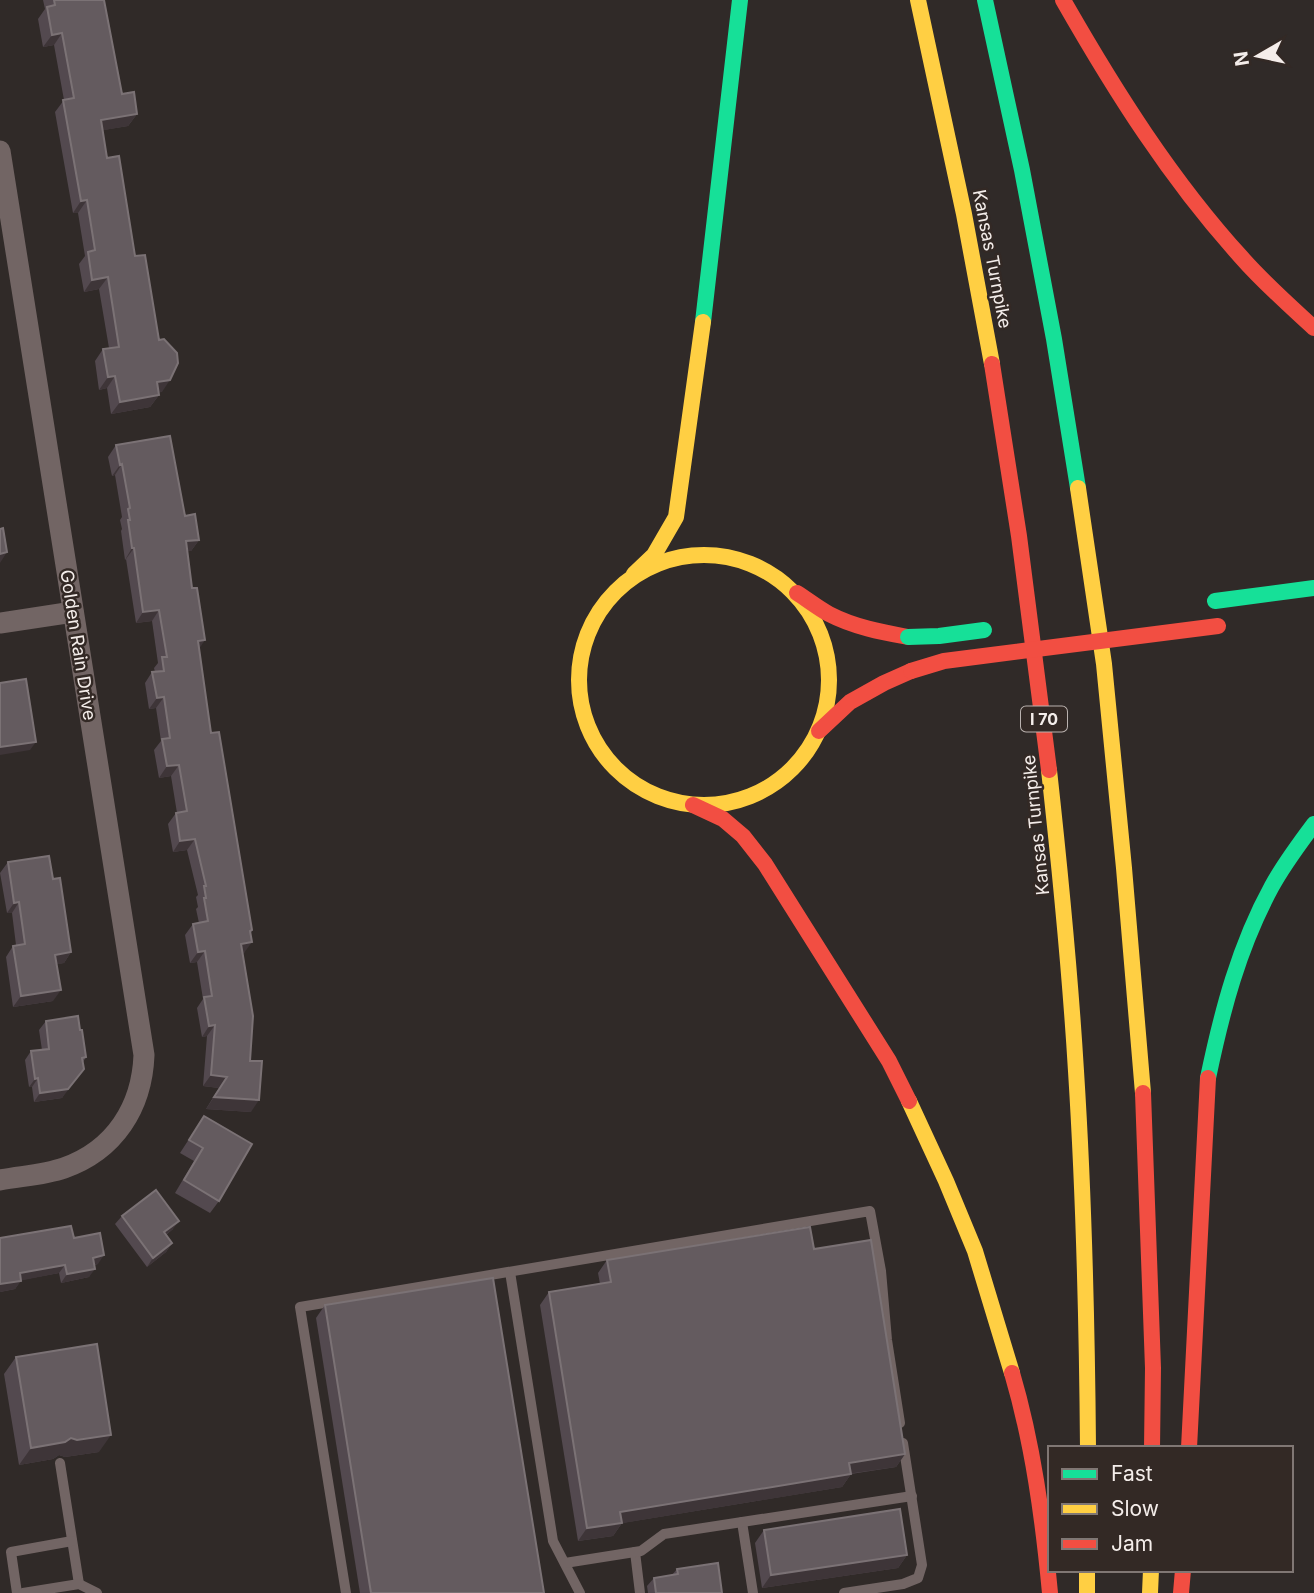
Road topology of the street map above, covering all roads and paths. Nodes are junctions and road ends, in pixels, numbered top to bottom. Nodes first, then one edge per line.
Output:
1 (740, 0) edge
2 (918, 0) edge
3 (985, 0) edge
4 (1063, 0) edge
5 (0, 151) edge
6 (1314, 328) edge
7 (622, 584) junction
8 (788, 586) junction
9 (1314, 588) edge
10 (1208, 601) dead end
11 (73, 612) junction
12 (1119, 613) dead end
13 (1077, 618) dead end
14 (1049, 622) dead end
15 (0, 623) edge
16 (1225, 625) dead end
17 (819, 731) junction
18 (693, 805) junction
19 (1314, 824) edge
20 (0, 1180) edge
21 (510, 1272) junction
22 (1088, 1446) edge
23 (1152, 1446) edge
24 (1189, 1446) edge
25 (60, 1463) edge
26 (912, 1496) junction
27 (742, 1522) junction
28 (72, 1541) junction
29 (635, 1552) junction
30 (565, 1563) junction
31 (1048, 1572) edge
32 (1048, 1572) edge
33 (1087, 1572) edge
34 (1150, 1572) edge
35 (1183, 1572) edge
36 (79, 1584) junction
37 (17, 1593) edge
38 (23, 1593) edge
39 (97, 1593) edge
40 (346, 1593) edge
41 (580, 1593) edge
42 (640, 1593) edge
43 (753, 1593) edge
44 (844, 1593) edge
45 (1050, 1593) edge
46 (1087, 1593) edge
47 (1150, 1593) edge
48 (1181, 1593) edge

1 - 7 highway
2 - 22 highway, Kansas Turnpike / I 70
3 - 23 highway
4 - 6 highway
5 - 11 street, Golden Rain Drive
7 - 8 highway
7 - 18 highway
8 - 14 highway, bridge
8 - 17 highway
9 - 10 highway
11 - 15 street
11 - 20 street, Golden Rain Drive
12 - 13 highway
16 - 17 highway, bridge
17 - 18 highway
18 - 31 highway
19 - 24 highway
21 - 26 lane
21 - 30 lane
21 - 40 lane
25 - 28 lane
26 - 27 lane
26 - 44 lane
27 - 29 lane
27 - 43 lane
28 - 36 lane
28 - 37 lane
29 - 30 lane
29 - 42 lane
30 - 41 lane
32 - 45 highway
33 - 46 highway
34 - 47 highway
35 - 48 highway
36 - 38 lane
36 - 39 lane

